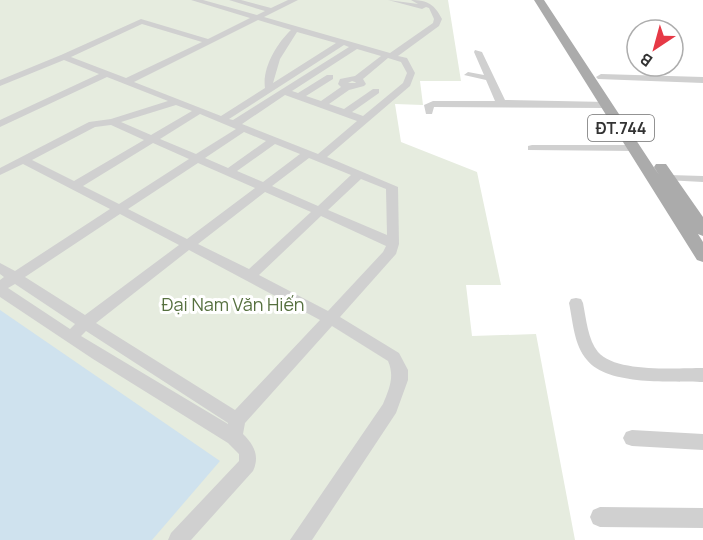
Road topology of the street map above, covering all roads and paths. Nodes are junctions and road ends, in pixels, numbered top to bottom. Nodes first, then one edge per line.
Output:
1 (183, 0) edge
2 (195, 0) edge
3 (233, 0) edge
4 (294, 0) edge
5 (392, 0) edge
6 (415, 0) edge
7 (539, 0) edge
8 (548, 0) edge
9 (433, 10) junction
10 (272, 11) junction
11 (255, 19) junction
12 (293, 32) junction
13 (207, 41) junction
14 (348, 45) junction
15 (478, 52) dead end
16 (64, 57) junction
17 (388, 57) junction
18 (316, 72) junction
19 (106, 74) junction
20 (468, 75) dead end
21 (330, 77) junction
22 (601, 77) junction
23 (489, 78) junction
24 (703, 80) edge
25 (126, 82) junction
26 (358, 82) junction
27 (0, 83) edge
28 (345, 84) junction
29 (270, 90) junction
30 (376, 91) junction
31 (285, 92) junction
32 (394, 96) junction
33 (299, 97) junction
34 (176, 102) junction
35 (501, 103) junction
36 (322, 105) junction
37 (614, 106) junction
38 (199, 111) junction
39 (429, 112) dead end
40 (345, 113) junction
41 (221, 120) junction
42 (365, 120) junction
43 (112, 122) junction
44 (0, 124) edge
45 (237, 127) junction
46 (152, 139) junction
47 (273, 141) junction
48 (532, 148) dead end
49 (634, 148) junction
50 (312, 157) junction
51 (198, 159) junction
52 (23, 160) junction
53 (0, 172) edge
54 (229, 172) junction
55 (359, 174) junction
56 (669, 178) junction
57 (703, 179) edge
58 (75, 186) junction
59 (263, 188) junction
60 (120, 210) junction
61 (320, 211) junction
62 (699, 235) edge
63 (393, 244) junction
64 (189, 245) junction
65 (703, 256) edge
66 (0, 268) edge
67 (250, 276) junction
68 (14, 277) junction
69 (0, 288) edge
70 (576, 303) dead end
71 (331, 319) junction
72 (85, 323) junction
73 (71, 337) junction
74 (703, 375) edge
75 (235, 429) junction
76 (632, 438) dead end
77 (703, 442) edge
78 (600, 516) dead end
79 (703, 518) edge
80 (178, 540) edge
81 (300, 540) edge

1 - 11 street
2 - 11 street
3 - 10 street
4 - 10 street
5 - 9 street
6 - 9 street
7 - 37 main road, ĐT.744
8 - 22 main road, ĐT.744
9 - 17 street
10 - 11 street
11 - 12 street
11 - 13 street
11 - 14 street
12 - 14 street
12 - 29 street
13 - 16 street
13 - 25 street
14 - 17 street
14 - 18 street
14 - 29 street
15 - 23 street
16 - 19 street
16 - 27 street
17 - 26 street
17 - 32 street
18 - 21 street
18 - 31 street
19 - 25 street
19 - 44 street
20 - 23 street
21 - 28 street
21 - 33 street
22 - 24 street
22 - 37 main road, ĐT.744
23 - 35 street
25 - 34 street
26 - 28 street
26 - 30 street
28 - 36 street
29 - 41 street
30 - 32 street
30 - 40 street
31 - 33 street
31 - 45 street
32 - 42 street
33 - 36 street
34 - 38 street
34 - 43 street
35 - 37 street
35 - 39 street
36 - 40 street
37 - 49 main road, ĐT.744
37 - 56 main road, ĐT.744
38 - 41 street
38 - 46 street
40 - 42 street
41 - 45 street
42 - 50 street
43 - 46 street
43 - 52 street
45 - 47 street
45 - 51 street
46 - 51 street
46 - 58 street
47 - 50 street
47 - 54 street
48 - 49 street
49 - 62 main road, ĐT.744
50 - 55 street
50 - 59 street
51 - 54 street
51 - 60 street
52 - 53 street
52 - 58 street
54 - 59 street
55 - 61 street
55 - 63 street
56 - 57 street
56 - 62 main road, ĐT.744
58 - 60 street
59 - 61 street
59 - 64 street
60 - 64 street
60 - 68 street
61 - 63 street
61 - 67 street
62 - 65 main road, ĐT.744
63 - 71 street
64 - 67 street
64 - 72 street
66 - 68 street
67 - 71 street
68 - 69 street
68 - 72 street
69 - 73 street
70 - 74 street
71 - 75 street
71 - 81 street
72 - 73 street
72 - 75 street
73 - 75 street
75 - 80 street
76 - 77 street
78 - 79 street

